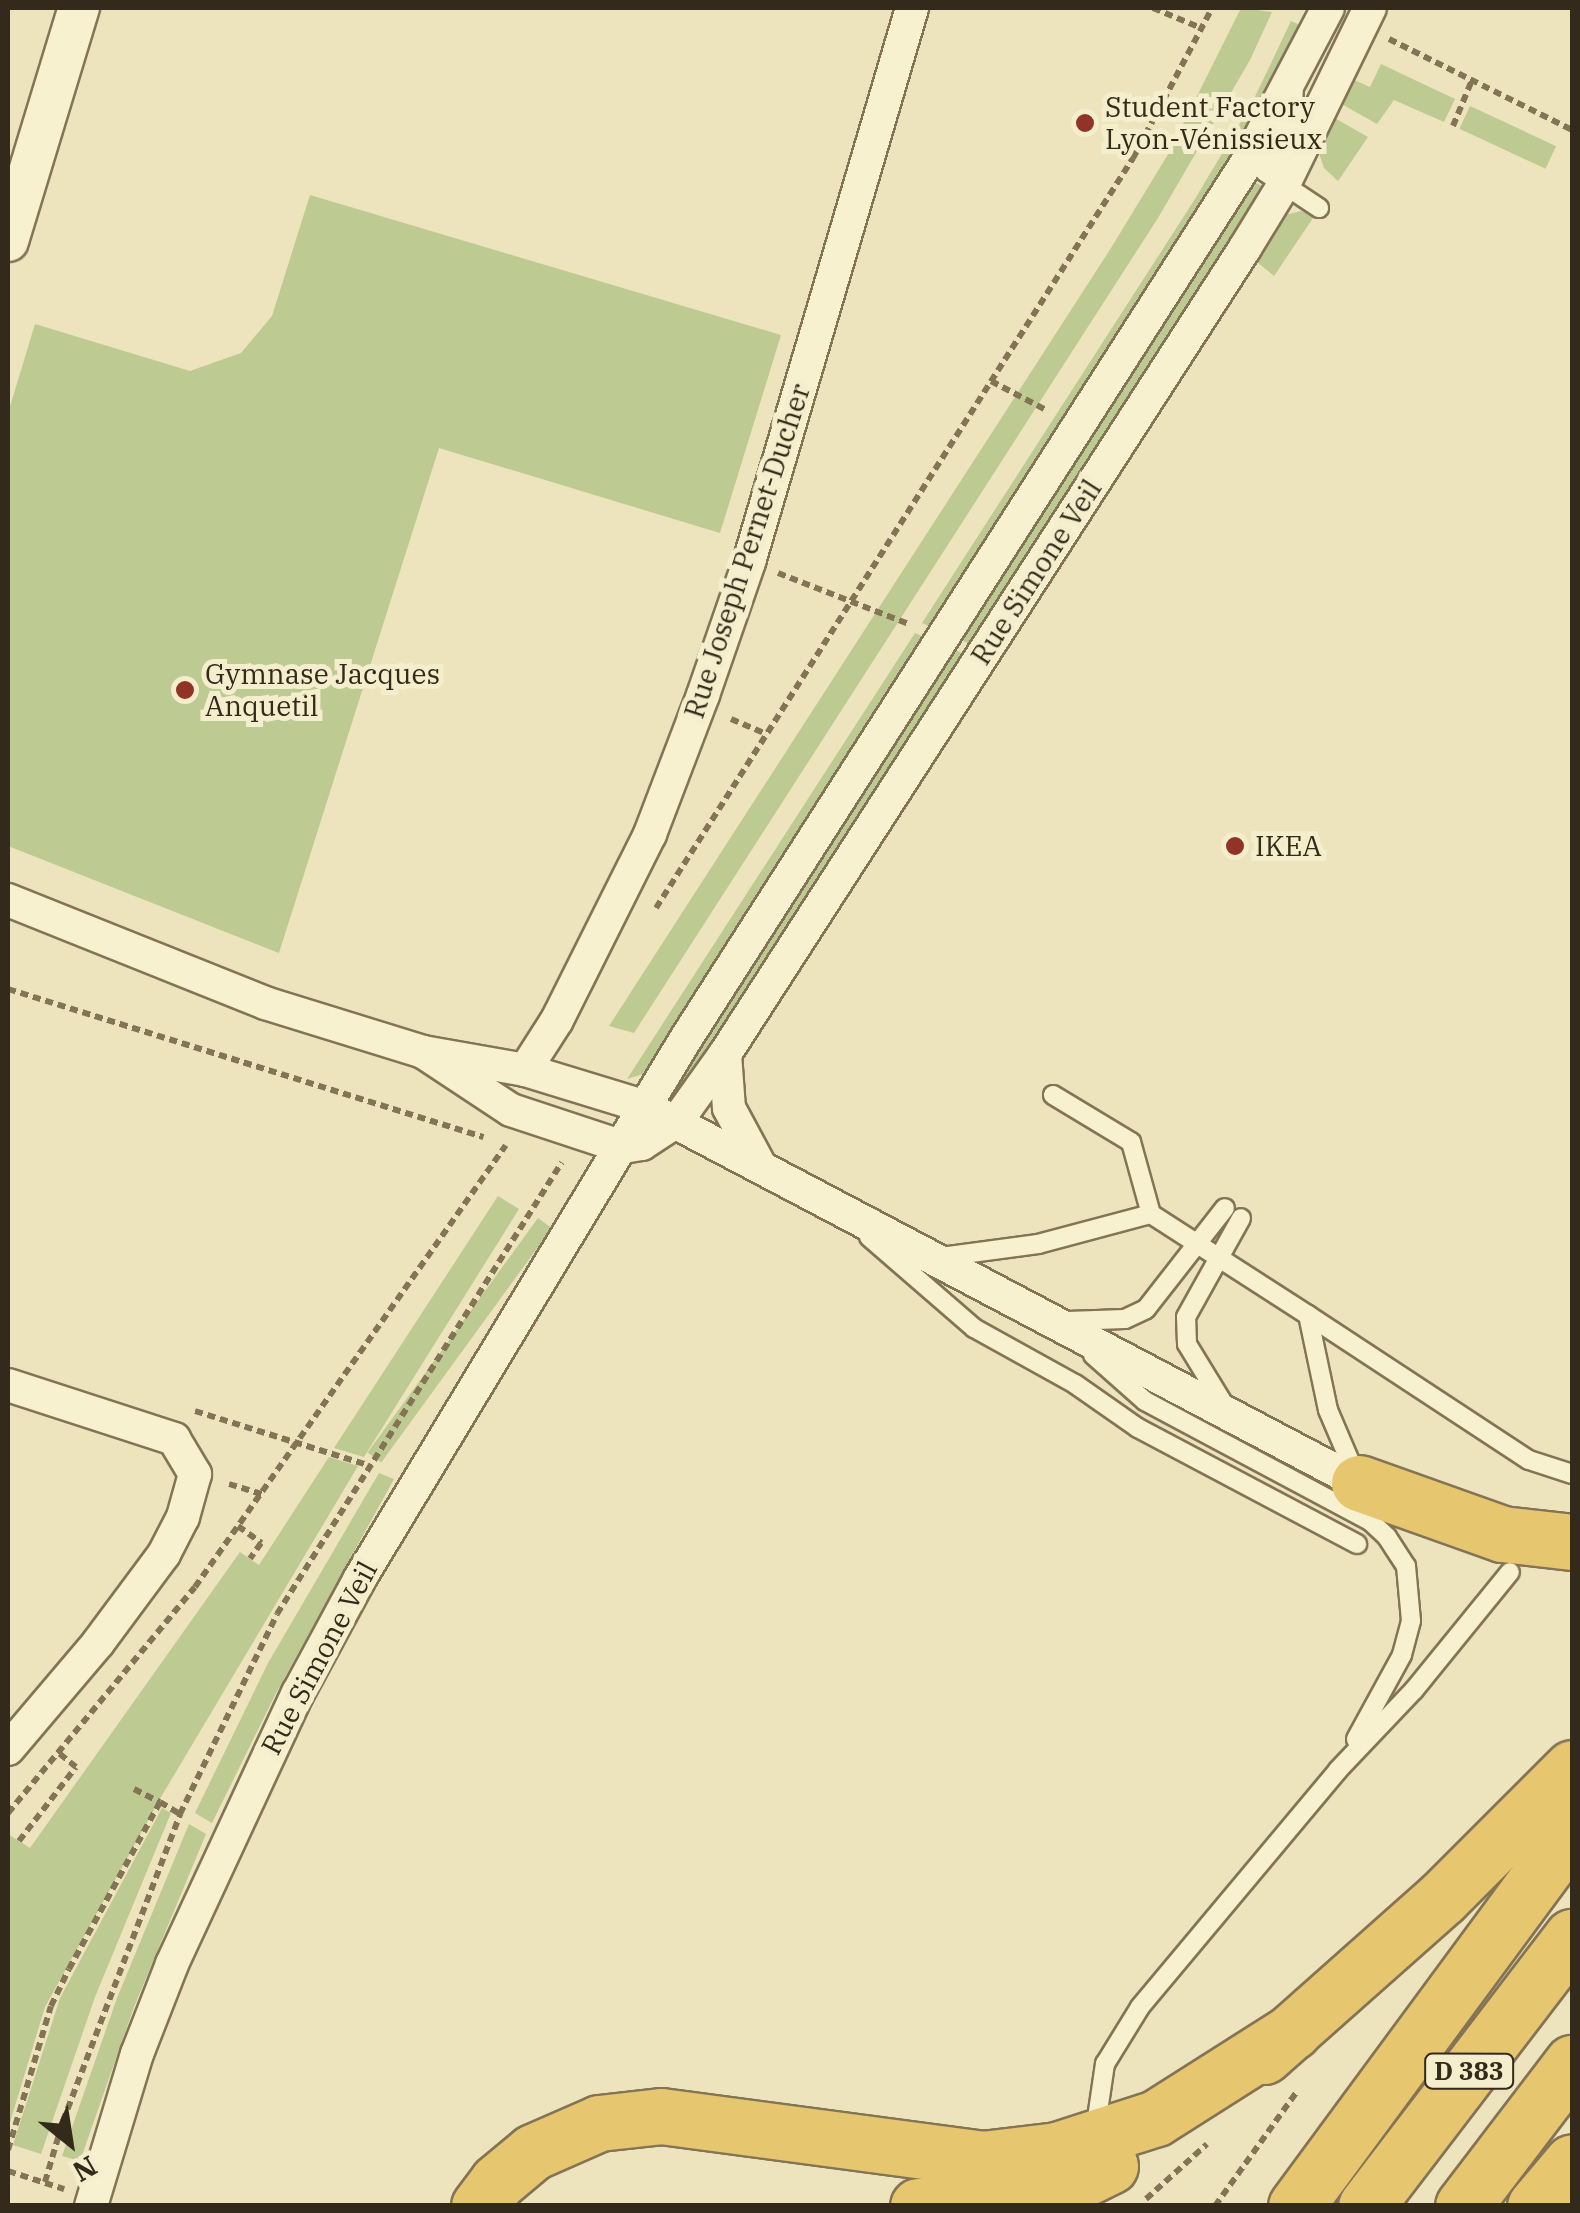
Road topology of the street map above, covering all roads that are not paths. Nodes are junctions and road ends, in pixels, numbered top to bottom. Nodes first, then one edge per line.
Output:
1 (80, 8) edge
2 (912, 8) edge
3 (1328, 8) edge
4 (1370, 8) edge
5 (1294, 76) junction
6 (1283, 186) junction
7 (1319, 208) dead end
8 (8, 242) edge
9 (8, 900) edge
10 (424, 1052) junction
11 (725, 1054) junction
12 (525, 1070) junction
13 (1052, 1095) dead end
14 (646, 1107) junction
15 (677, 1121) junction
16 (623, 1147) junction
17 (759, 1164) junction
18 (833, 1204) junction
19 (1151, 1214) junction
20 (1200, 1242) junction
21 (1217, 1254) junction
22 (938, 1258) junction
23 (1308, 1315) junction
24 (1054, 1320) junction
25 (8, 1385) edge
26 (1232, 1416) junction
27 (1572, 1474) edge
28 (1359, 1483) junction
29 (1572, 1542) edge
30 (1357, 1544) dead end
31 (1510, 1572) dead end
32 (8, 1749) edge
33 (1572, 1768) edge
34 (1338, 1770) junction
35 (1572, 1832) edge
36 (1572, 1937) edge
37 (1292, 2031) junction
38 (1572, 2063) edge
39 (1097, 2118) dead end
40 (1572, 2162) edge
41 (1301, 2198) edge
42 (1366, 2205) edge
43 (90, 2206) edge
44 (479, 2206) edge
45 (918, 2206) edge
46 (1463, 2206) edge
47 (1536, 2206) edge

1 - 8 street
2 - 12 street, Rue Joseph Pernet-Ducher
3 - 5 street, Rue Simone Veil
4 - 6 street, Rue Simone Veil
5 - 6 lane
5 - 14 street, Rue Simone Veil
6 - 7 lane
6 - 11 street, Rue Simone Veil
9 - 10 street
10 - 12 street
10 - 16 street
11 - 15 street, Rue Simone Veil
11 - 17 street
12 - 14 street
13 - 19 lane
14 - 15 street
14 - 16 street, Rue Simone Veil
15 - 16 street, Rue Simone Veil
15 - 17 street
16 - 43 street, Rue Simone Veil
17 - 18 street
18 - 22 street
18 - 30 lane
19 - 20 lane
19 - 22 lane
20 - 21 lane
20 - 21 lane
20 - 24 lane
21 - 23 lane
21 - 26 lane
22 - 24 street
23 - 27 lane
23 - 28 lane
24 - 26 street
24 - 34 lane
25 - 32 street
26 - 28 street
28 - 29 highway
31 - 34 lane
33 - 37 highway
34 - 39 lane
35 - 41 highway
36 - 42 highway, D 383
37 - 44 highway
37 - 45 highway
38 - 46 highway, D 383
40 - 47 highway

